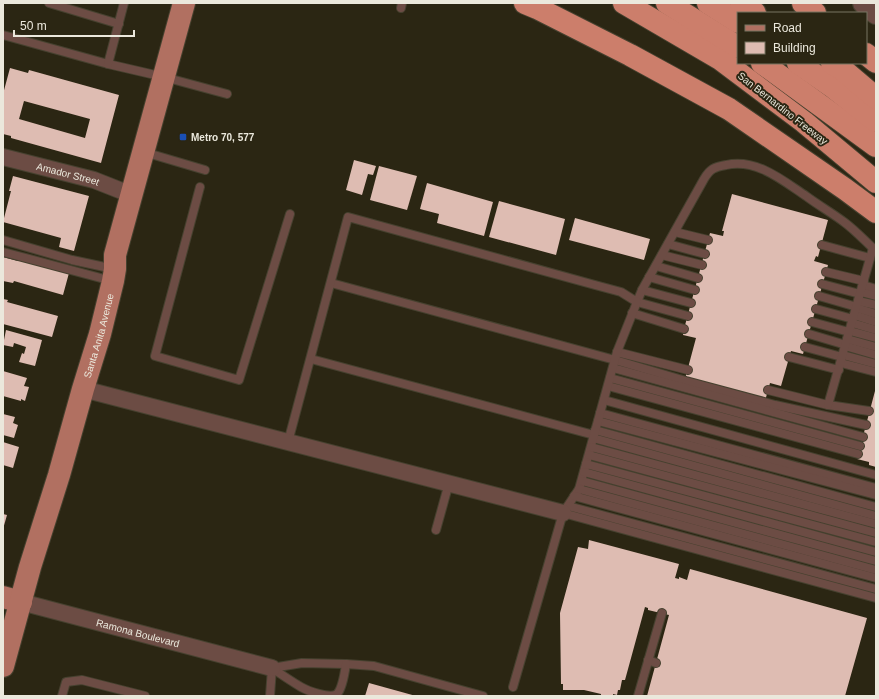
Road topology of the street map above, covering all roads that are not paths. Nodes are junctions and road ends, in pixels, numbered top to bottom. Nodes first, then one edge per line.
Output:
1 (49, 3) edge
2 (124, 3) edge
3 (184, 3) edge
4 (525, 3) edge
5 (624, 3) edge
6 (667, 3) edge
7 (708, 3) edge
8 (741, 3) edge
9 (803, 3) edge
10 (863, 3) edge
11 (754, 12) edge
12 (814, 12) edge
13 (876, 14) edge
14 (737, 21) edge
15 (119, 24) junction
16 (3, 35) edge
17 (737, 46) edge
18 (867, 55) edge
19 (876, 62) edge
20 (108, 64) junction
21 (763, 64) edge
22 (799, 64) edge
23 (834, 64) edge
24 (164, 77) junction
25 (227, 94) dead end
26 (876, 98) edge
27 (876, 121) edge
28 (876, 146) edge
29 (143, 151) junction
30 (3, 157) edge
31 (205, 170) dead end
32 (876, 182) edge
33 (200, 187) dead end
34 (132, 195) junction
35 (876, 212) edge
36 (290, 214) dead end
37 (675, 232) junction
38 (3, 240) edge
39 (708, 240) dead end
40 (668, 244) junction
41 (822, 245) dead end
42 (875, 250) edge
43 (3, 252) edge
44 (705, 254) dead end
45 (662, 255) junction
46 (870, 258) junction
47 (702, 265) dead end
48 (656, 266) junction
49 (826, 272) dead end
50 (114, 275) junction
51 (649, 278) junction
52 (698, 278) dead end
53 (331, 283) junction
54 (822, 284) dead end
55 (876, 289) edge
56 (642, 290) junction
57 (695, 290) dead end
58 (819, 296) dead end
59 (876, 296) edge
60 (637, 302) junction
61 (691, 303) dead end
62 (876, 305) edge
63 (816, 309) dead end
64 (632, 313) junction
65 (876, 314) edge
66 (854, 315) junction
67 (688, 316) dead end
68 (812, 322) dead end
69 (876, 322) edge
70 (684, 329) dead end
71 (876, 330) edge
72 (809, 334) dead end
73 (876, 338) edge
74 (805, 347) dead end
75 (876, 347) edge
76 (876, 355) edge
77 (789, 357) dead end
78 (311, 358) junction
79 (615, 360) junction
80 (841, 361) junction
81 (876, 364) edge
82 (688, 370) dead end
83 (876, 372) edge
84 (609, 382) junction
85 (83, 389) junction
86 (768, 390) dead end
87 (604, 400) junction
88 (828, 405) junction
89 (869, 411) dead end
90 (599, 416) junction
91 (866, 425) dead end
92 (863, 437) dead end
93 (593, 441) junction
94 (288, 442) junction
95 (860, 446) dead end
96 (858, 454) dead end
97 (585, 468) junction
98 (876, 475) edge
99 (582, 480) junction
100 (449, 483) junction
101 (876, 488) edge
102 (579, 489) junction
103 (876, 495) edge
104 (574, 496) junction
105 (876, 506) edge
106 (565, 509) junction
107 (876, 516) edge
108 (876, 524) edge
109 (436, 530) dead end
110 (876, 534) edge
111 (876, 542) edge
112 (876, 552) edge
113 (876, 561) edge
114 (876, 570) edge
115 (876, 578) edge
116 (876, 589) edge
117 (876, 598) edge
118 (12, 599) edge
119 (662, 613) dead end
120 (346, 664) junction
121 (3, 666) edge
122 (272, 668) junction
123 (513, 687) dead end
124 (62, 696) edge
125 (146, 696) edge
126 (270, 696) edge
127 (483, 696) edge
128 (638, 696) edge

1 - 15 lane
2 - 15 lane
3 - 24 main road, Santa Anita Avenue
4 - 35 highway
5 - 32 highway, San Bernardino Freeway
6 - 17 highway
7 - 14 highway
8 - 11 highway
9 - 12 highway
10 - 13 street
15 - 20 lane
16 - 20 lane
18 - 19 highway
20 - 24 lane
21 - 28 highway
22 - 27 highway
23 - 26 highway
24 - 25 lane
24 - 29 main road, Santa Anita Avenue
29 - 31 lane
29 - 34 main road, Santa Anita Avenue
30 - 34 street, Amador Street
33 - 36 lane
34 - 50 main road, Santa Anita Avenue
37 - 39 lane
37 - 40 lane
37 - 42 lane
38 - 50 lane
40 - 44 lane
40 - 45 lane
41 - 46 lane
42 - 46 lane
43 - 50 lane
45 - 47 lane
45 - 48 lane
46 - 66 lane
48 - 51 lane
48 - 52 lane
49 - 66 lane
50 - 85 main road, Santa Anita Avenue
51 - 56 lane
51 - 57 lane
53 - 60 lane
53 - 78 lane
53 - 79 lane
54 - 66 lane
55 - 66 lane
56 - 60 lane
56 - 61 lane
58 - 66 lane
59 - 66 lane
60 - 64 lane
60 - 67 lane
62 - 66 lane
63 - 66 lane
64 - 70 lane
64 - 79 lane
65 - 66 lane
66 - 68 lane
66 - 69 lane
66 - 71 lane
66 - 72 lane
66 - 73 lane
66 - 75 lane
66 - 76 lane
66 - 80 lane
74 - 80 lane
77 - 80 lane
78 - 93 lane
78 - 94 lane
79 - 82 lane
79 - 84 lane
79 - 91 lane
79 - 92 lane
80 - 81 lane
80 - 83 lane
80 - 88 lane
84 - 87 lane
84 - 95 lane
84 - 96 lane
85 - 94 street
85 - 118 main road, Santa Anita Avenue
86 - 88 lane
87 - 90 lane
87 - 98 lane
88 - 89 lane
90 - 93 lane
90 - 101 lane
90 - 103 lane
93 - 97 lane
93 - 105 lane
93 - 107 lane
93 - 108 lane
93 - 110 lane
94 - 100 street
97 - 99 lane
97 - 111 lane
97 - 112 lane
99 - 102 lane
99 - 113 lane
100 - 106 street
100 - 109 lane
102 - 104 lane
102 - 114 lane
104 - 106 lane
104 - 115 lane
106 - 116 lane
106 - 117 lane
106 - 123 lane
118 - 121 main road, Santa Anita Avenue
118 - 122 street, Ramona Boulevard
119 - 128 lane
120 - 122 lane
120 - 122 lane
120 - 127 lane
122 - 126 lane
124 - 125 lane

